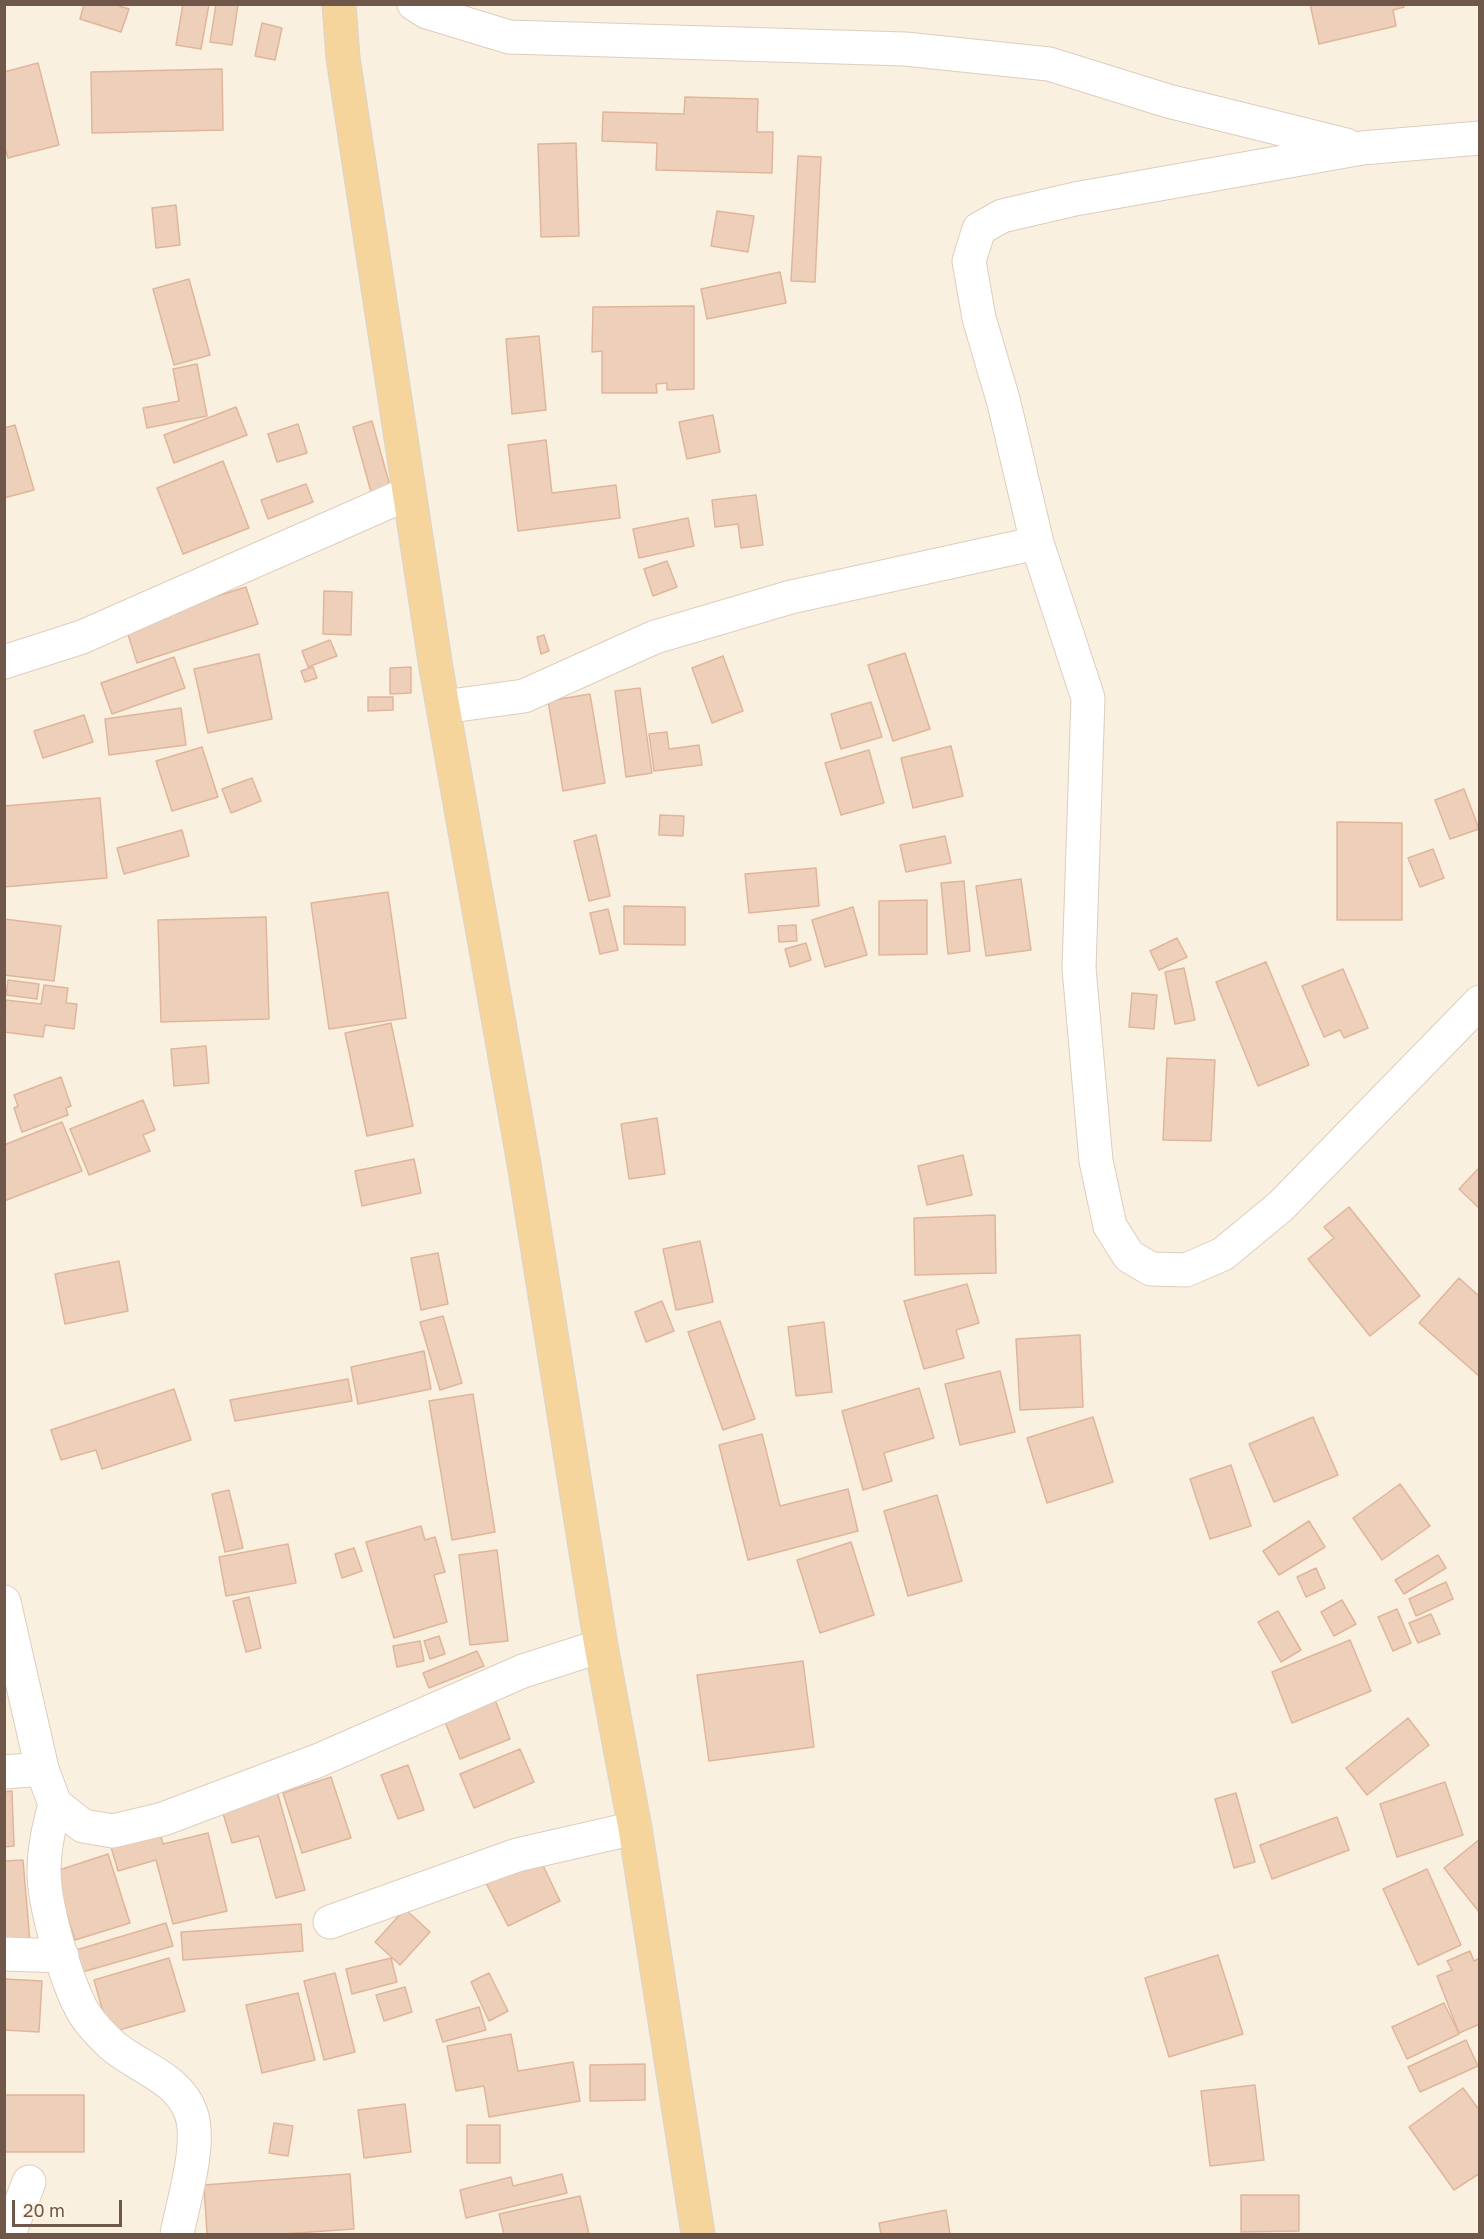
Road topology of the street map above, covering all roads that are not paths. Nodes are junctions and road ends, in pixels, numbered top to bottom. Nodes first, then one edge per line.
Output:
1 (339, 4) edge
2 (414, 4) edge
3 (1479, 138) edge
4 (1362, 148) junction
5 (409, 493) junction
6 (1037, 543) junction
7 (4, 662) edge
8 (443, 707) junction
9 (1479, 1002) edge
10 (4, 1602) edge
11 (601, 1646) junction
12 (42, 1769) junction
13 (4, 1772) edge
14 (55, 1804) junction
15 (635, 1828) junction
16 (330, 1922) dead end
17 (4, 1954) edge
18 (62, 1956) junction
19 (29, 2182) dead end
20 (9, 2235) edge
21 (177, 2235) edge
22 (698, 2235) edge

1 - 5 main road
2 - 4 street
3 - 4 street
4 - 6 street
5 - 7 street
5 - 8 main road
6 - 8 street
6 - 9 street
8 - 11 main road
10 - 12 street
11 - 14 street
11 - 15 main road
12 - 13 street
12 - 14 street
14 - 18 street
15 - 16 street
15 - 22 main road
17 - 18 street
18 - 21 street
19 - 20 street

